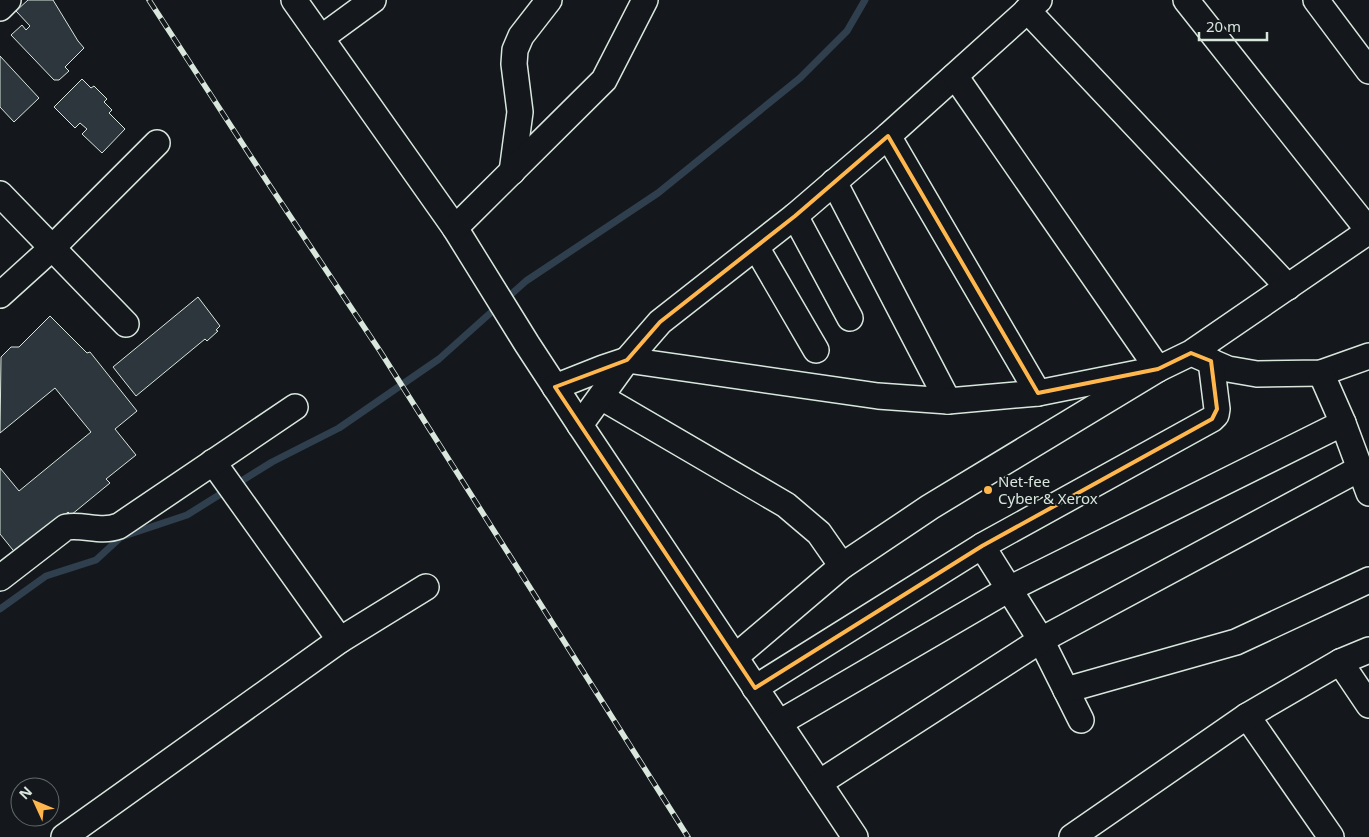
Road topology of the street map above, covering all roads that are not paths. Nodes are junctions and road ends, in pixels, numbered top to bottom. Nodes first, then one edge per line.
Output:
1 (8, 0) edge
2 (294, 0) edge
3 (373, 0) edge
4 (549, 0) edge
5 (645, 0) edge
6 (1186, 0) edge
7 (1316, 0) edge
8 (1033, 5) edge
9 (0, 8) edge
10 (321, 38) junction
11 (1369, 71) edge
12 (954, 76) junction
13 (888, 136) junction
14 (157, 143) dead end
15 (512, 172) junction
16 (834, 182) junction
17 (0, 194) edge
18 (795, 216) junction
19 (455, 228) junction
20 (1369, 231) edge
21 (756, 247) junction
22 (52, 248) junction
23 (1288, 287) junction
24 (0, 295) edge
25 (850, 318) dead end
26 (126, 324) dead end
27 (816, 350) dead end
28 (1369, 356) edge
29 (1201, 357) junction
30 (627, 360) junction
31 (1158, 369) junction
32 (1321, 373) junction
33 (555, 387) junction
34 (1038, 393) junction
35 (601, 397) junction
36 (948, 401) junction
37 (295, 407) dead end
38 (1343, 423) junction
39 (580, 425) junction
40 (216, 465) junction
41 (1359, 468) junction
42 (1369, 493) edge
43 (982, 546) junction
44 (842, 566) junction
45 (0, 578) edge
46 (1369, 580) edge
47 (426, 587) dead end
48 (1009, 589) junction
49 (340, 640) junction
50 (1041, 640) junction
51 (1369, 650) edge
52 (735, 657) junction
53 (1340, 662) junction
54 (756, 688) junction
55 (1066, 690) junction
56 (1369, 705) edge
57 (1247, 716) junction
58 (1081, 720) dead end
59 (779, 723) junction
60 (819, 782) junction
61 (1104, 828) edge
62 (64, 837) edge
63 (855, 837) edge
64 (1072, 837) edge
65 (1331, 837) edge

1 - 9 street
2 - 10 street
3 - 10 street
4 - 15 street
5 - 15 street
6 - 20 street
7 - 11 street
8 - 12 street
8 - 23 street
10 - 19 street
12 - 13 street
12 - 31 street
13 - 16 street
13 - 34 street
14 - 22 street
15 - 19 street
16 - 18 street
16 - 36 street
17 - 22 street
18 - 21 street
18 - 25 street
19 - 33 street
20 - 23 street
21 - 27 street
21 - 30 street
22 - 24 street
22 - 26 street
23 - 29 street
28 - 32 street
29 - 31 street
29 - 32 street
29 - 43 street
30 - 33 street
30 - 35 street
30 - 36 street
31 - 34 street
31 - 44 street
32 - 38 street
33 - 39 street
34 - 36 street
35 - 39 street
35 - 44 street
37 - 40 street
38 - 41 street
38 - 48 street
39 - 52 street
40 - 45 street
40 - 49 street
41 - 42 street
41 - 50 street
43 - 48 street
43 - 54 street
44 - 52 street
46 - 55 street
47 - 49 street
48 - 50 street
48 - 59 street
49 - 62 street
50 - 55 street
50 - 60 street
51 - 53 street
52 - 54 street
53 - 56 street
53 - 57 street
54 - 59 street
55 - 58 street
57 - 61 street
57 - 65 street
59 - 60 street
60 - 63 street
61 - 64 street

